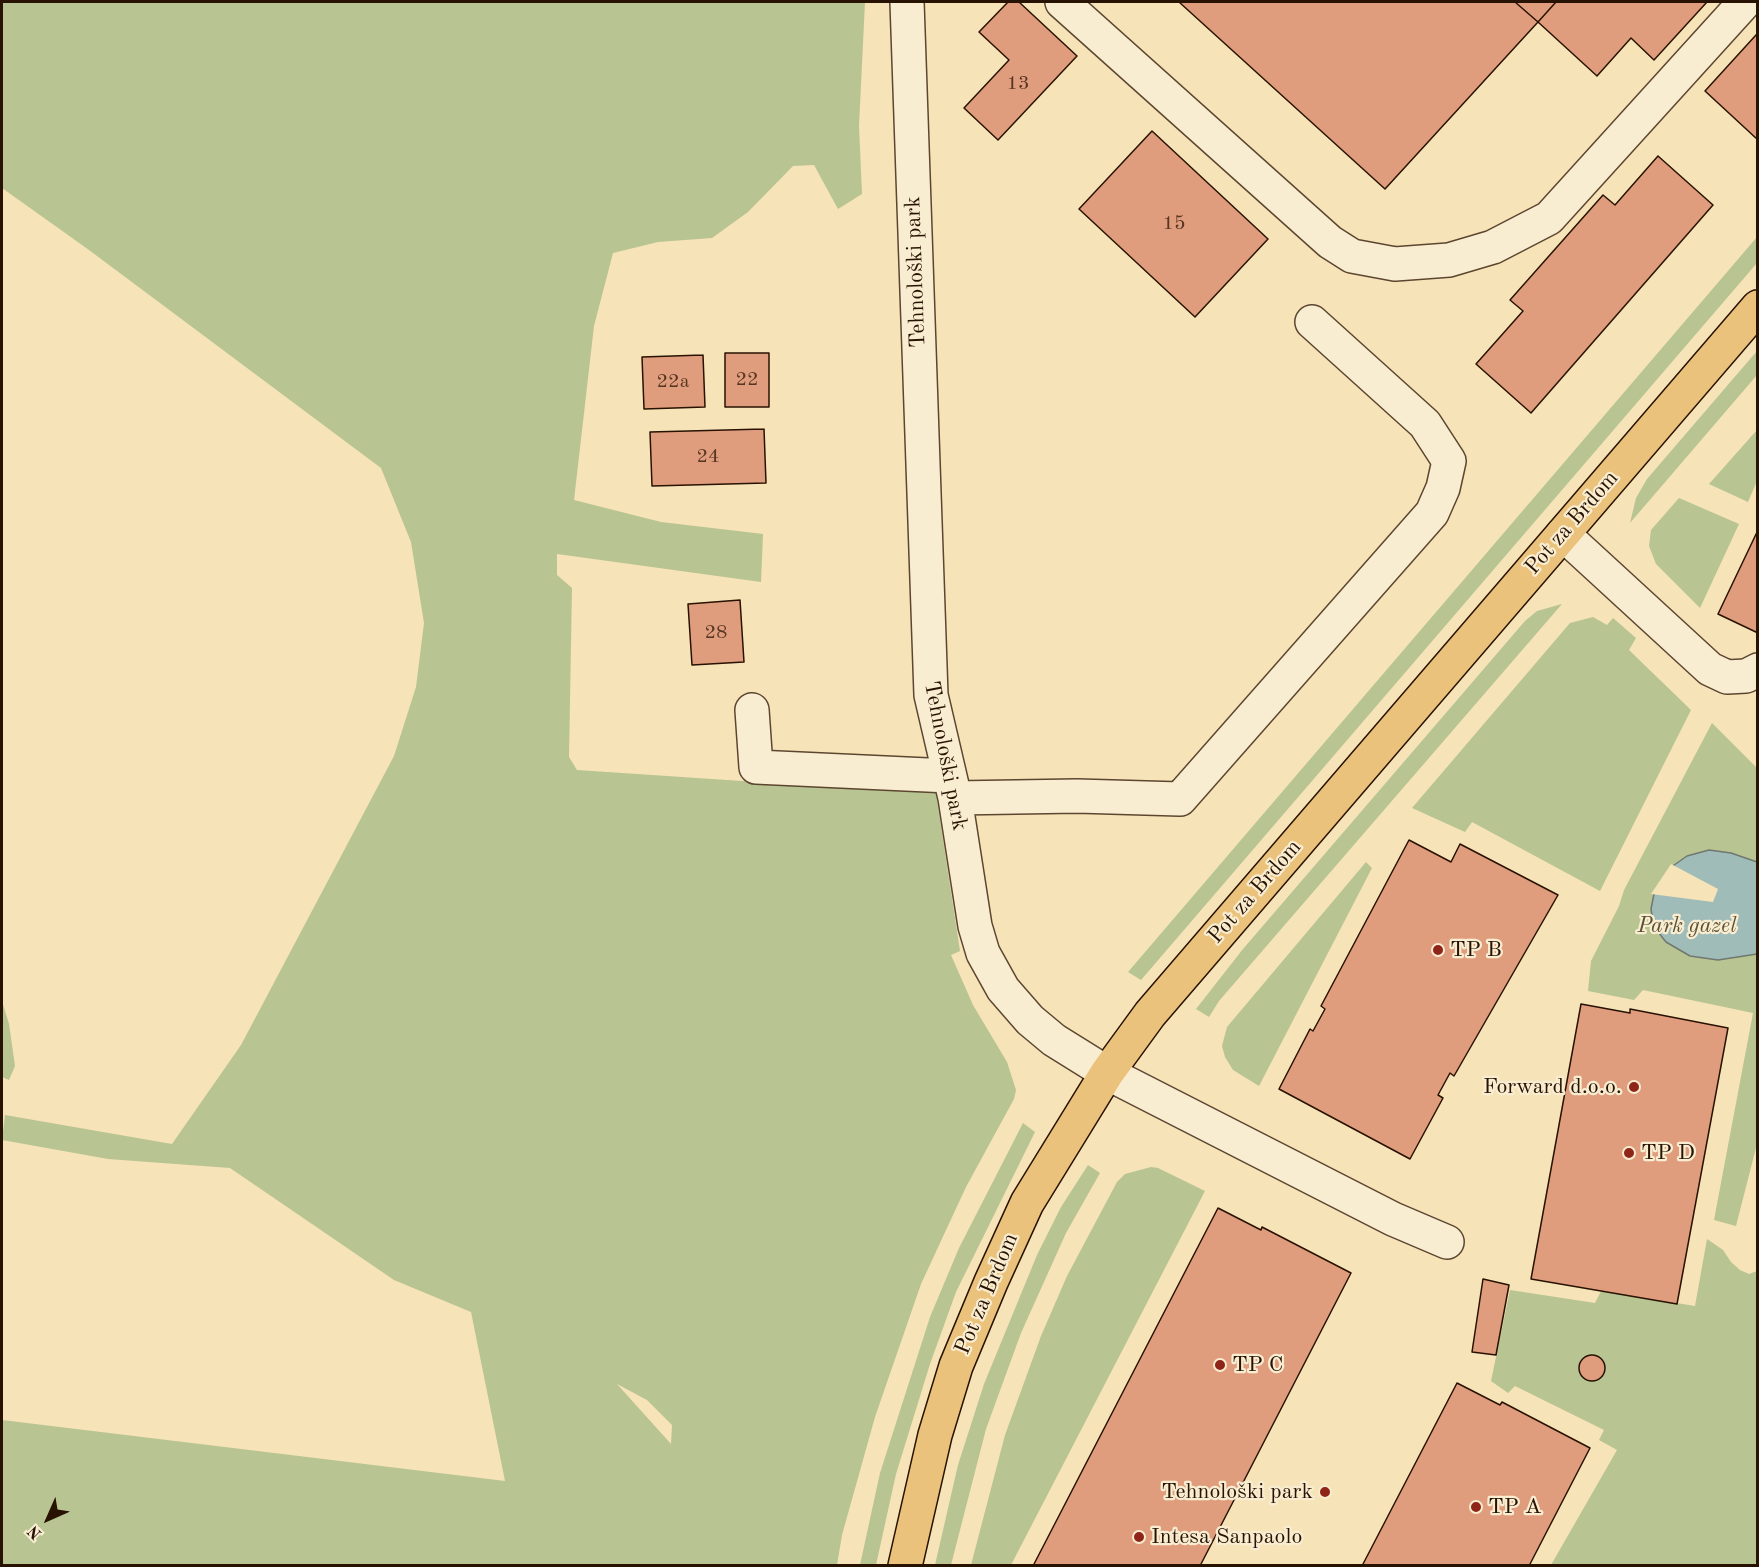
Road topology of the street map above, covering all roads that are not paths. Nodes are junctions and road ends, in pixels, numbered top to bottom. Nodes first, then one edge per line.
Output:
1 (907, 2) edge
2 (1062, 2) edge
3 (1745, 2) edge
4 (1758, 307) edge
5 (1312, 322) dead end
6 (1563, 534) junction
7 (1758, 670) edge
8 (753, 710) dead end
9 (952, 787) junction
10 (1107, 1073) junction
11 (1446, 1242) dead end
12 (905, 1566) edge

1 - 9 street, Tehnološki park
2 - 3 street
4 - 6 main road, Pot za Brdom
5 - 9 street
6 - 7 street
6 - 10 main road, Pot za Brdom
8 - 9 street
9 - 10 street, Tehnološki park
10 - 11 street, Tehnološki park
10 - 12 main road, Pot za Brdom

